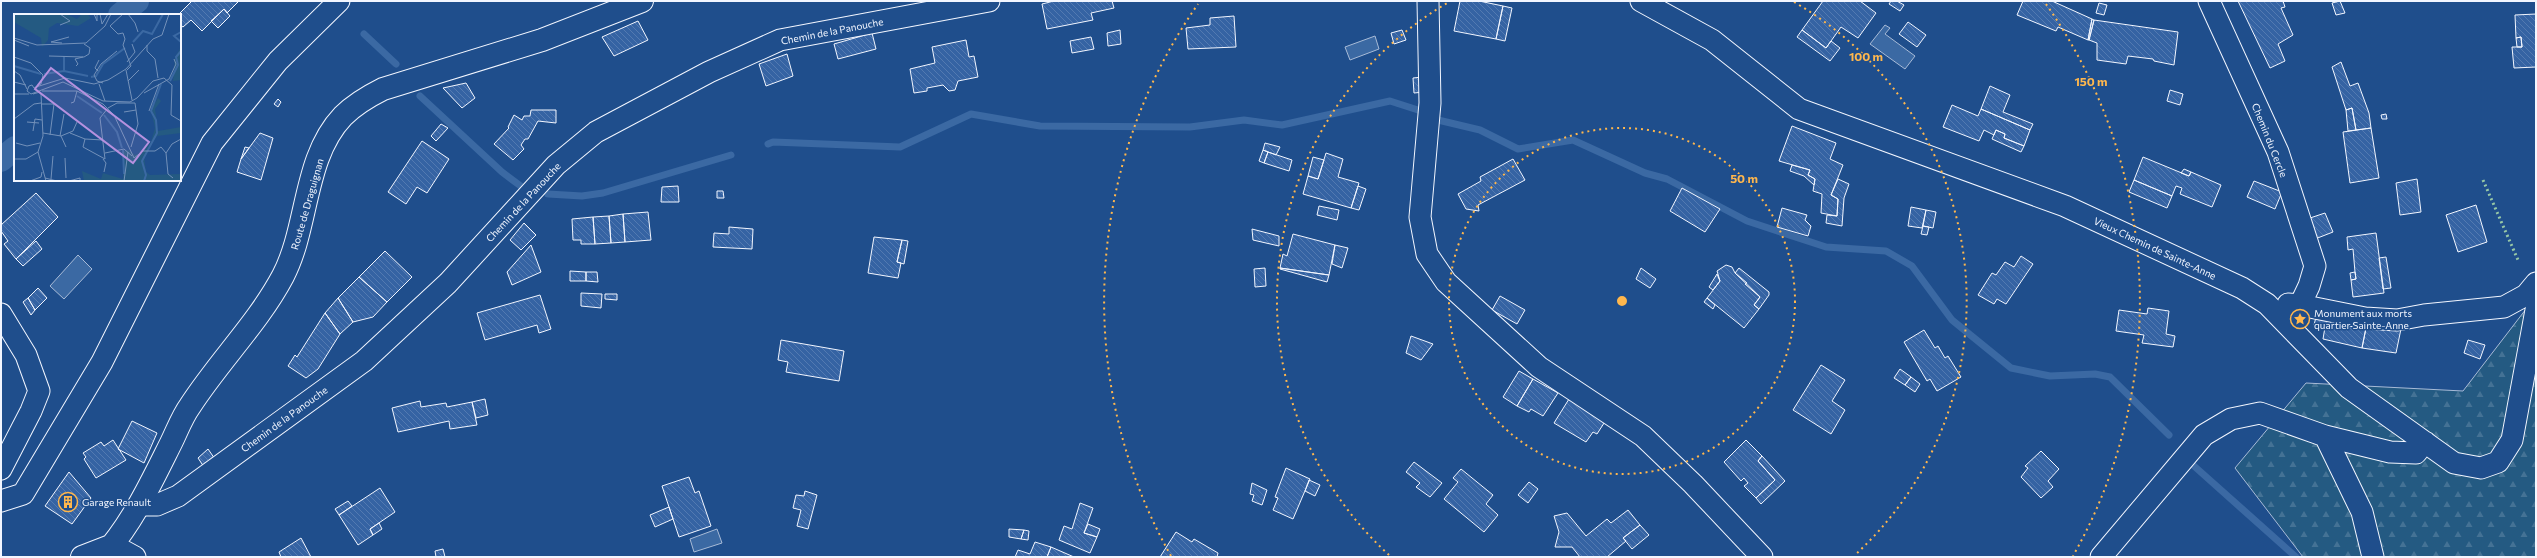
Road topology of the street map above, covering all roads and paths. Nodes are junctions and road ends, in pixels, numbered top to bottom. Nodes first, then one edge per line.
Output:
1 (339, 1) edge
2 (642, 1) edge
3 (989, 1) edge
4 (1428, 1) edge
5 (1641, 1) edge
6 (2209, 1) edge
7 (2536, 283) edge
8 (2267, 304) junction
9 (2300, 305) junction
10 (2536, 310) edge
11 (1, 314) edge
12 (2325, 436) junction
13 (2425, 442) junction
14 (1, 469) edge
15 (1, 501) edge
16 (139, 505) junction
17 (108, 551) edge
18 (82, 557) edge
19 (135, 557) edge
20 (1762, 557) edge
21 (2101, 557) edge
22 (2373, 557) edge

1 - 15 street
2 - 16 main road, Route de Draguignan
3 - 16 street, Chemin de la Panouche
4 - 20 street
5 - 8 street, Vieux Chemin de Sainte-Anne
6 - 9 street, Chemin du Cercle
7 - 9 street
8 - 9 street
8 - 13 street, Vieux Chemin de Sainte-Anne
10 - 13 street, Vieux Chemin de Sainte-Anne
11 - 14 street
12 - 13 street
12 - 21 street
12 - 22 street
16 - 17 main road, Route de Draguignan
17 - 18 main road
17 - 19 street

